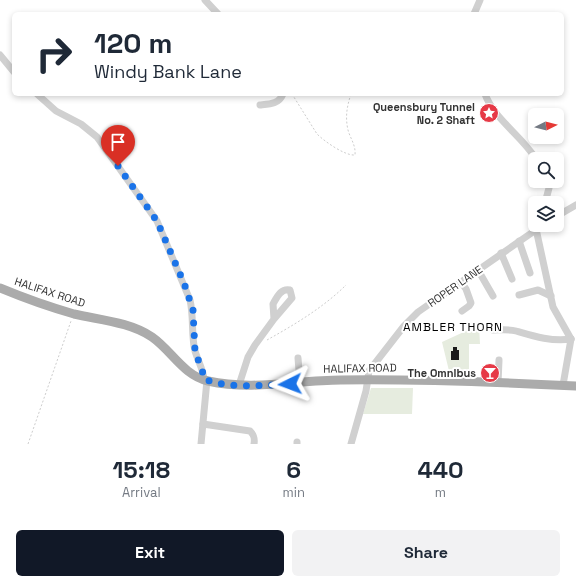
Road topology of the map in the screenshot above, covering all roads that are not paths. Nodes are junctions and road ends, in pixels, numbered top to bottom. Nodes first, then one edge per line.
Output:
1 (205, 0) edge
2 (480, 0) edge
3 (216, 12) edge
4 (475, 12) edge
5 (0, 54) edge
6 (12, 69) edge
7 (39, 96) edge
8 (282, 96) edge
9 (486, 96) edge
10 (260, 105) dead end
11 (530, 152) edge
12 (576, 205) edge
13 (564, 212) edge
14 (532, 232) edge
15 (540, 232) edge
16 (519, 241) junction
17 (501, 253) junction
18 (478, 270) junction
19 (530, 273) dead end
20 (512, 279) dead end
21 (461, 282) junction
22 (0, 288) edge
23 (519, 295) dead end
24 (493, 296) dead end
25 (551, 296) junction
26 (462, 311) dead end
27 (274, 319) dead end
28 (494, 330) dead end
29 (574, 338) edge
30 (298, 358) dead end
31 (499, 360) dead end
32 (205, 380) junction
33 (368, 380) junction
34 (300, 383) junction
35 (498, 383) junction
36 (239, 385) junction
37 (563, 385) junction
38 (576, 386) edge
39 (203, 424) junction
40 (201, 444) edge
41 (254, 444) edge
42 (351, 444) edge

1 - 3 street
2 - 4 street
5 - 6 street
7 - 32 street
8 - 10 street
9 - 11 street
12 - 13 street
14 - 16 street, ROPER LANE
15 - 25 street
16 - 17 street, ROPER LANE
16 - 19 street
17 - 18 street, ROPER LANE
17 - 20 street
18 - 21 street, ROPER LANE
18 - 24 street
21 - 26 street
21 - 33 street, ROPER LANE
22 - 32 main road, HALIFAX ROAD
23 - 25 street
25 - 29 street
27 - 36 street
28 - 29 street
29 - 37 street
30 - 34 street
31 - 35 street
32 - 36 main road, HALIFAX ROAD
32 - 39 street
33 - 34 main road, HALIFAX ROAD
33 - 35 main road, HALIFAX ROAD
33 - 42 street, ROPER LANE
34 - 36 main road, HALIFAX ROAD
35 - 37 main road, HALIFAX ROAD
37 - 38 main road, HALIFAX ROAD
39 - 40 street
39 - 41 street

